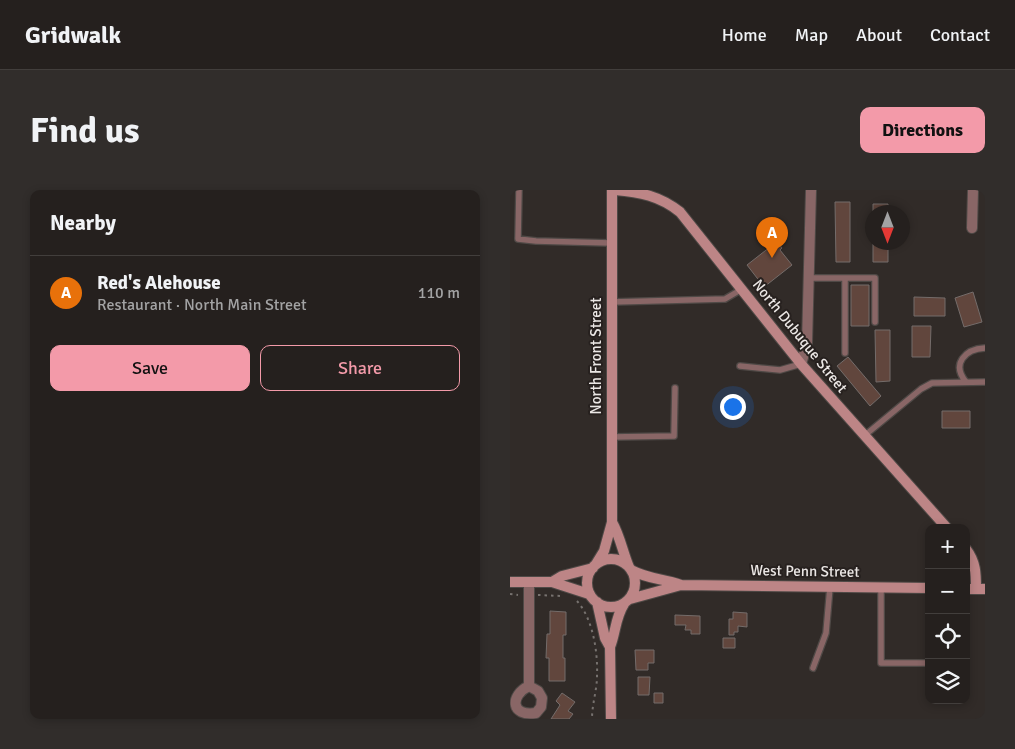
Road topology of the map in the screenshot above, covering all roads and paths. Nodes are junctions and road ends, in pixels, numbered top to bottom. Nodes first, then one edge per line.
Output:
1 (520, 190) edge
2 (613, 190) edge
3 (811, 190) edge
4 (973, 190) edge
5 (972, 228) dead end
6 (611, 243) junction
7 (809, 278) junction
8 (845, 278) junction
9 (742, 289) junction
10 (611, 302) junction
11 (875, 322) dead end
12 (985, 348) edge
13 (845, 353) dead end
14 (801, 364) junction
15 (740, 366) dead end
16 (966, 382) junction
17 (985, 382) edge
18 (674, 388) dead end
19 (611, 436) junction
20 (864, 436) junction
21 (612, 522) junction
22 (943, 524) edge
23 (970, 556) edge
24 (595, 566) junction
25 (630, 568) junction
26 (510, 582) edge
27 (529, 582) junction
28 (552, 582) junction
29 (681, 585) junction
30 (830, 587) junction
31 (881, 588) junction
32 (925, 588) edge
33 (976, 589) edge
34 (510, 594) edge
35 (529, 595) junction
36 (569, 597) dead end
37 (593, 598) junction
38 (627, 601) junction
39 (577, 602) dead end
40 (610, 648) junction
41 (925, 663) edge
42 (813, 668) dead end
43 (529, 686) dead end
44 (592, 719) edge
45 (611, 719) edge

1 - 6 lane
2 - 6 main road, North Front Street
2 - 9 main road, North Dubuque Street
3 - 7 street
4 - 5 street
6 - 10 main road, North Front Street
7 - 8 lane
7 - 14 street
8 - 11 lane
8 - 13 lane
9 - 10 lane
9 - 14 main road, North Dubuque Street
10 - 19 main road, North Front Street
12 - 16 lane
14 - 15 lane
14 - 20 main road, North Dubuque Street
16 - 17 lane
16 - 20 lane
18 - 19 lane
19 - 21 main road, North Front Street
20 - 22 main road, North Dubuque Street
21 - 24 main road, North Front Street
21 - 25 main road, North Front Street
23 - 33 main road
24 - 25 main road, West Penn Street
24 - 28 main road, West Penn Street
24 - 37 main road
25 - 29 main road, West Penn Street
25 - 38 main road
26 - 27 main road
27 - 28 main road
27 - 35 street
28 - 37 main road, West Penn Street
29 - 30 main road, West Penn Street
29 - 38 main road, West Penn Street
30 - 31 main road, West Penn Street
30 - 42 lane
31 - 32 main road, West Penn Street
31 - 41 lane
34 - 35 path
35 - 36 path
35 - 43 street
37 - 38 main road, West Penn Street
37 - 40 main road
38 - 40 main road
39 - 44 path
40 - 45 main road

